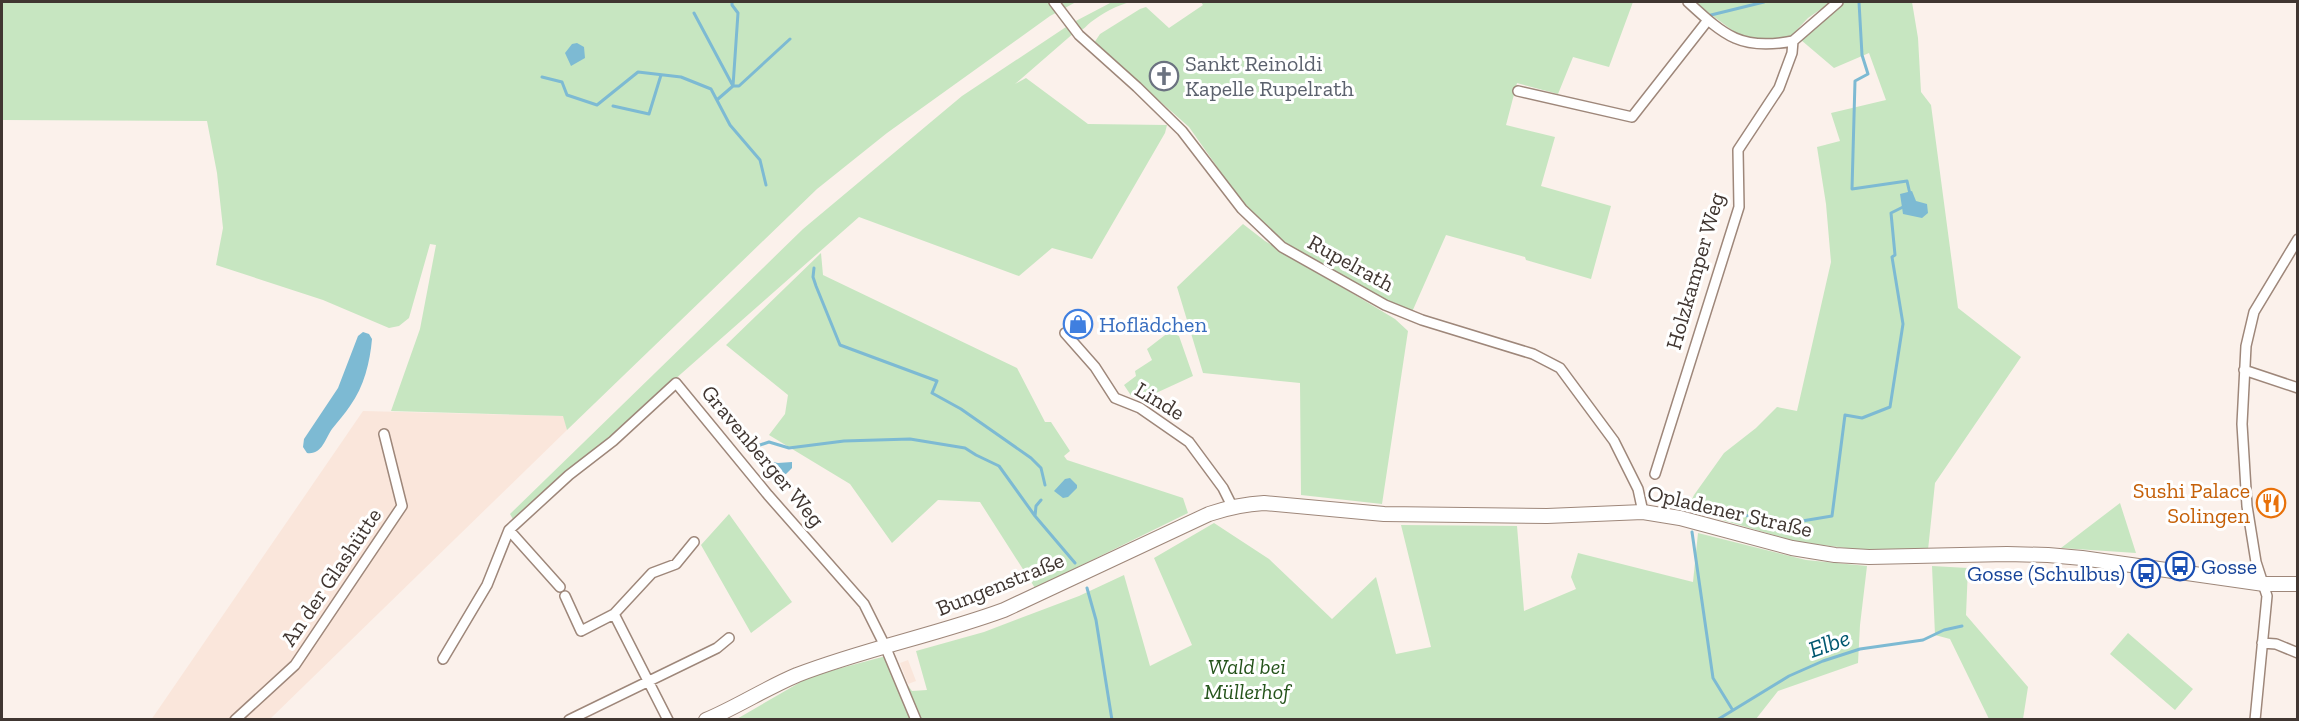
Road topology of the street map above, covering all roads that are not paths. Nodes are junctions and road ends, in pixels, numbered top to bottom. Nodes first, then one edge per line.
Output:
1 (1054, 2) edge
2 (1688, 2) edge
3 (1838, 2) edge
4 (1708, 20) junction
5 (1793, 41) junction
6 (1518, 91) dead end
7 (2298, 238) edge
8 (1065, 333) dead end
9 (2244, 370) junction
10 (2298, 388) edge
11 (384, 434) dead end
12 (1655, 474) dead end
13 (1232, 506) junction
14 (1643, 512) junction
15 (509, 530) junction
16 (694, 543) dead end
17 (1126, 552) joint
18 (2264, 584) junction
19 (2298, 584) edge
20 (560, 587) dead end
21 (565, 596) dead end
22 (615, 614) junction
23 (729, 638) dead end
24 (2262, 642) junction
25 (885, 646) junction
26 (2298, 653) edge
27 (443, 659) dead end
28 (648, 681) junction
29 (235, 720) edge
30 (569, 720) edge
31 (668, 720) edge
32 (706, 720) edge
33 (916, 720) edge
34 (2255, 720) edge

1 - 14 street, Rupelrath
2 - 4 street
3 - 5 street
4 - 5 street
4 - 6 street
5 - 12 street, Holzkamper Weg
7 - 9 street
8 - 13 street, Linde
9 - 10 street
9 - 18 street
11 - 29 street, An der Glashütte
13 - 14 main road, Opladener Straße
13 - 17 main road, Opladener Straße
14 - 18 main road, Opladener Straße
15 - 20 street
15 - 25 street, Gravenberger Weg
15 - 27 street, Gravenberger Weg
16 - 22 street
17 - 25 main road, Bungenstraße
18 - 19 main road, Opladener Straße
18 - 24 street
21 - 22 street
22 - 28 street
23 - 28 street
24 - 26 street
24 - 34 street
25 - 32 main road, Bungenstraße
25 - 33 street
28 - 30 street
28 - 31 street

